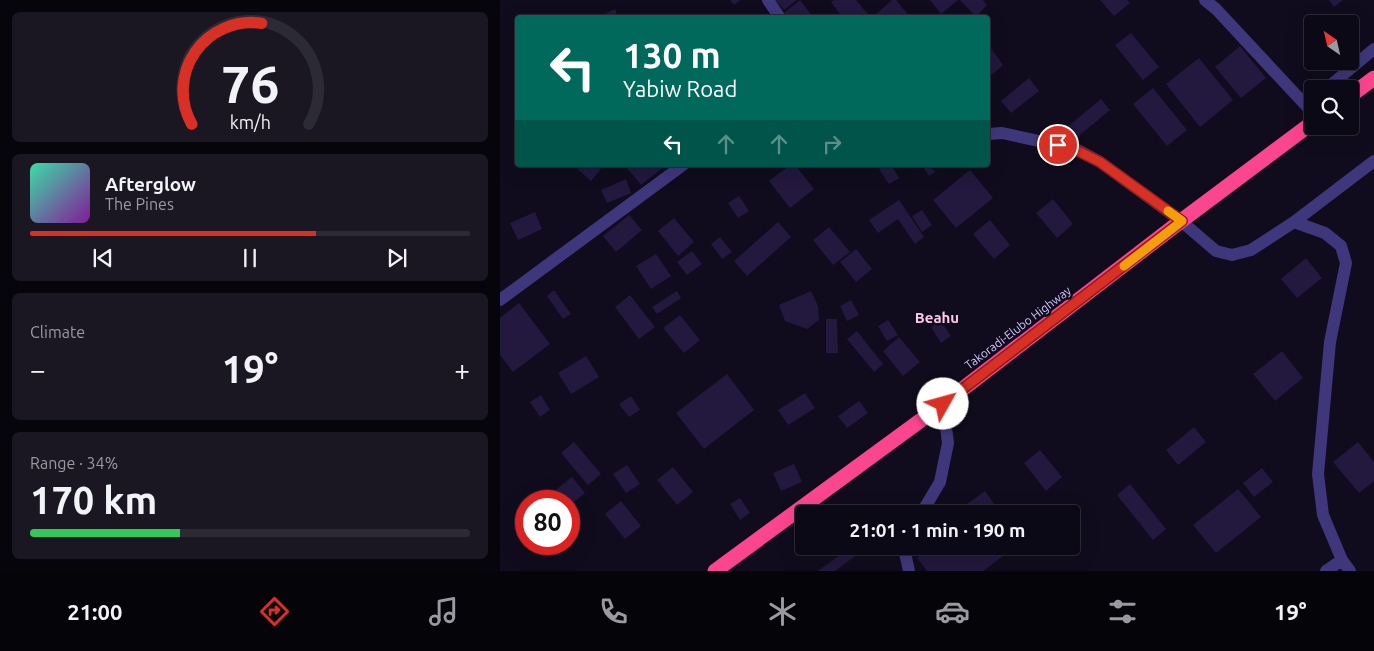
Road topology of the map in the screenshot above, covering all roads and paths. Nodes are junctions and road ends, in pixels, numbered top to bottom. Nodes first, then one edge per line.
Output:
1 (768, 0) edge
2 (1205, 0) edge
3 (778, 15) edge
4 (1374, 49) edge
5 (1374, 78) edge
6 (1337, 80) edge
7 (1359, 89) edge
8 (1304, 99) edge
9 (1304, 129) edge
10 (990, 134) edge
11 (1374, 161) edge
12 (680, 167) edge
13 (1182, 221) junction
14 (1294, 222) junction
15 (500, 300) edge
16 (943, 404) junction
17 (926, 505) edge
18 (905, 555) edge
19 (1342, 560) junction
20 (715, 571) edge
21 (909, 571) edge
22 (1326, 571) edge
23 (1350, 571) edge

1 - 3 street
2 - 8 street
4 - 6 street
5 - 7 highway
9 - 13 highway, Takoradi-Elubo Highway
10 - 13 street
11 - 14 street
12 - 15 street
13 - 14 street
13 - 16 highway, Takoradi-Elubo Highway
14 - 19 street
16 - 17 street
16 - 20 highway, Takoradi-Elubo Highway
18 - 21 street
19 - 22 street
19 - 23 street

